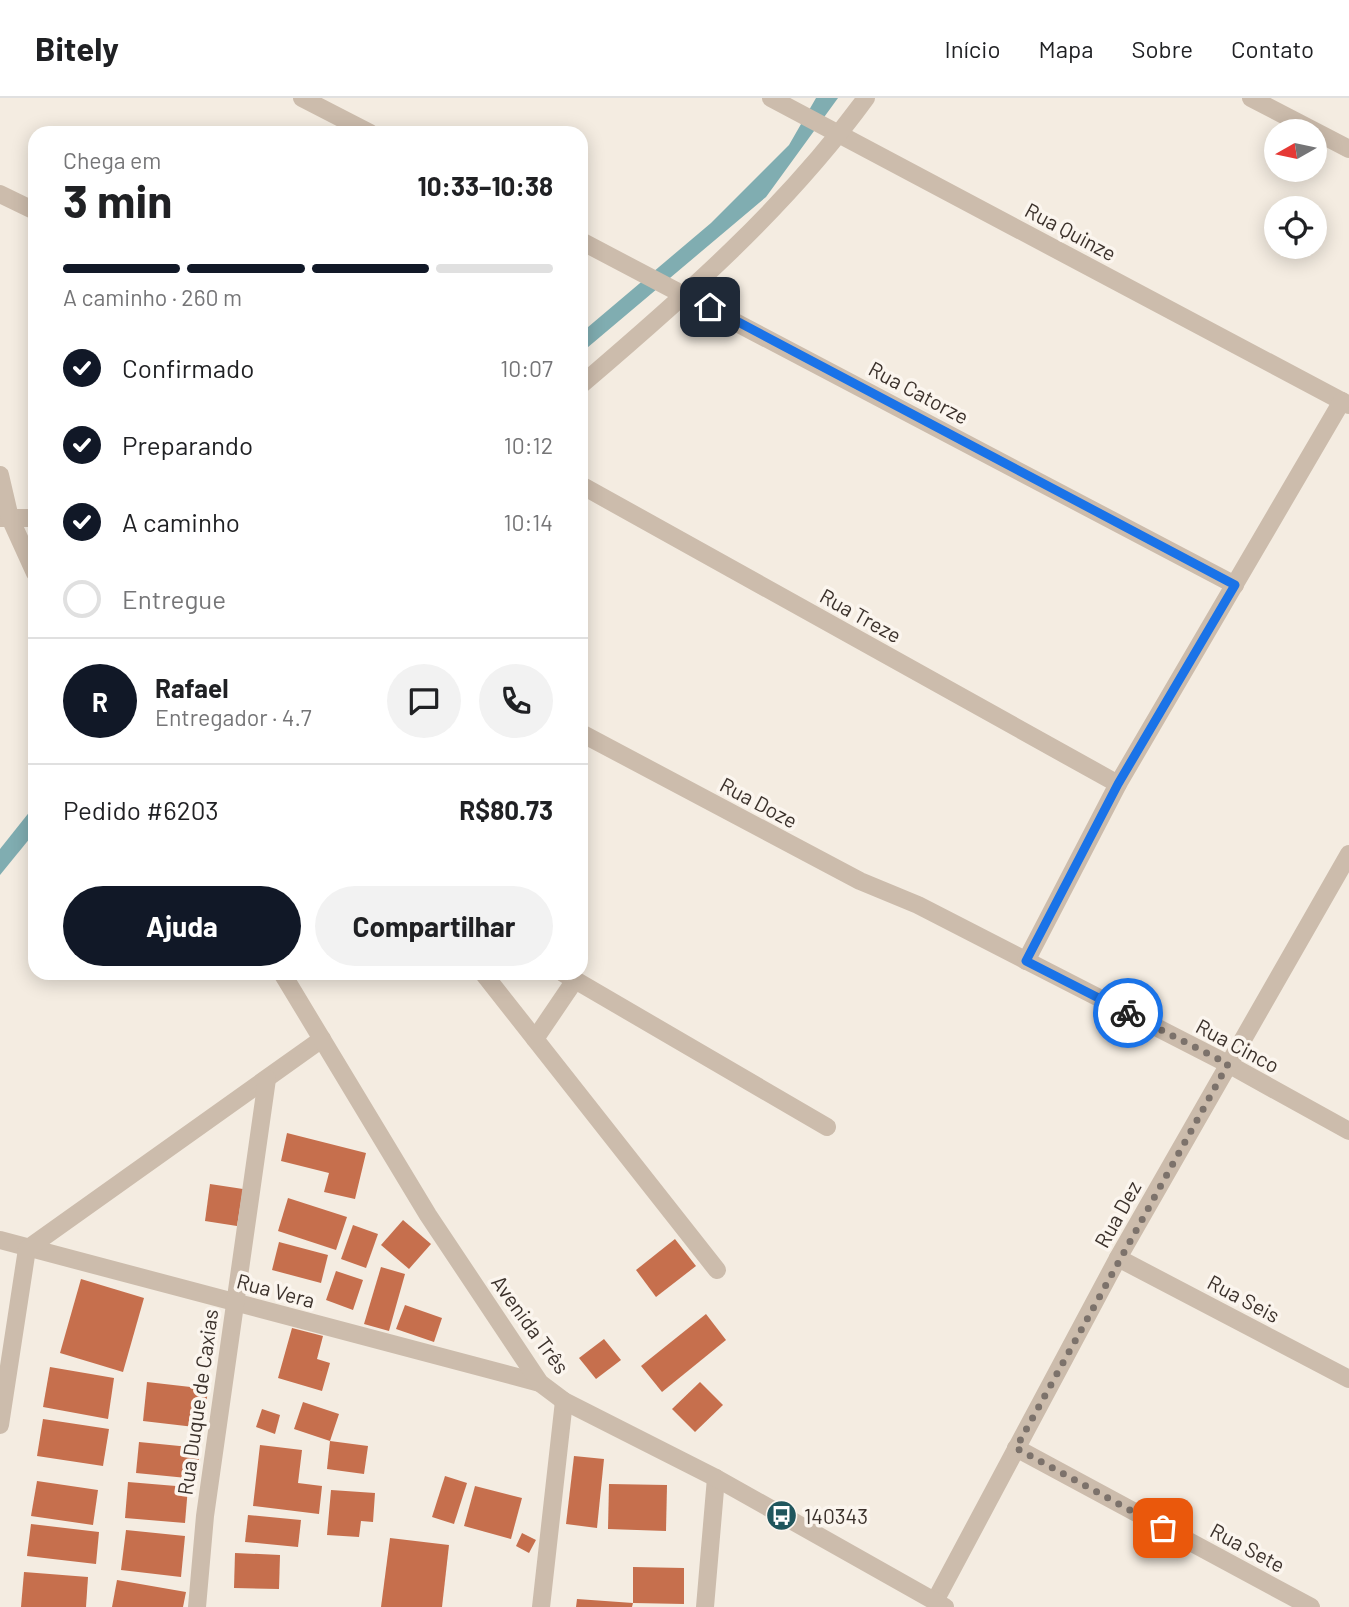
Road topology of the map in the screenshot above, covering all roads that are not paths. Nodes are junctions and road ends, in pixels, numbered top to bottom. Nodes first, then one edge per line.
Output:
1 (302, 98) edge
2 (866, 98) edge
3 (1251, 98) edge
4 (778, 102) edge
5 (356, 126) edge
6 (833, 131) junction
7 (1349, 149) edge
8 (0, 194) edge
9 (28, 208) edge
10 (588, 245) edge
11 (686, 295) junction
12 (588, 379) edge
13 (1345, 403) edge
14 (0, 475) edge
15 (588, 489) edge
16 (5, 518) edge
17 (28, 518) edge
18 (28, 560) edge
19 (1235, 585) junction
20 (588, 737) edge
21 (1118, 784) junction
22 (1349, 854) edge
23 (1342, 883) edge
24 (918, 905) joint
25 (1026, 961) junction
26 (286, 980) edge
27 (489, 980) edge
28 (567, 980) edge
29 (574, 980) edge
30 (323, 1039) junction
31 (535, 1039) junction
32 (1228, 1064) junction
33 (267, 1079) junction
34 (827, 1127) dead end
35 (1349, 1130) edge
36 (0, 1240) edge
37 (27, 1249) junction
38 (1118, 1258) junction
39 (717, 1270) dead end
40 (234, 1303) junction
41 (1349, 1379) edge
42 (540, 1383) junction
43 (564, 1401) junction
44 (0, 1425) edge
45 (1016, 1448) junction
46 (716, 1478) junction
47 (940, 1604) edge
48 (197, 1607) edge
49 (541, 1607) edge
50 (705, 1607) edge
51 (1311, 1607) edge

1 - 5 street
2 - 6 street
3 - 7 street
4 - 6 street, Rua Quinze
6 - 11 street
6 - 13 street, Rua Quinze
8 - 9 street
10 - 11 street, Rua Catorze
11 - 12 street
11 - 19 street, Rua Catorze
13 - 19 street
14 - 16 street
15 - 21 street, Rua Treze
16 - 17 street
16 - 18 street
19 - 21 street
20 - 24 street, Rua Doze
21 - 25 street
22 - 23 street, Rua Dez
23 - 32 street, Rua Dez
24 - 25 street, Rua Cinco
25 - 32 street, Rua Cinco
26 - 30 street, Avenida Três
27 - 31 street
28 - 31 street
29 - 34 street
30 - 33 street
30 - 42 street, Avenida Três
31 - 39 street
32 - 35 street, Rua Cinco
32 - 38 street, Rua Dez
33 - 37 street
33 - 40 street, Rua Duque de Caxias
36 - 37 street, Rua Vera
37 - 40 street, Rua Vera
37 - 44 street
38 - 41 street, Rua Seis
38 - 45 street, Rua Dez
40 - 42 street, Rua Vera
40 - 48 street, Rua Duque de Caxias
42 - 43 street, Avenida Três
43 - 46 street, Avenida Três
43 - 49 street
45 - 47 street, Rua Dez
45 - 51 street, Rua Sete
46 - 47 street, Avenida Três
46 - 50 street

